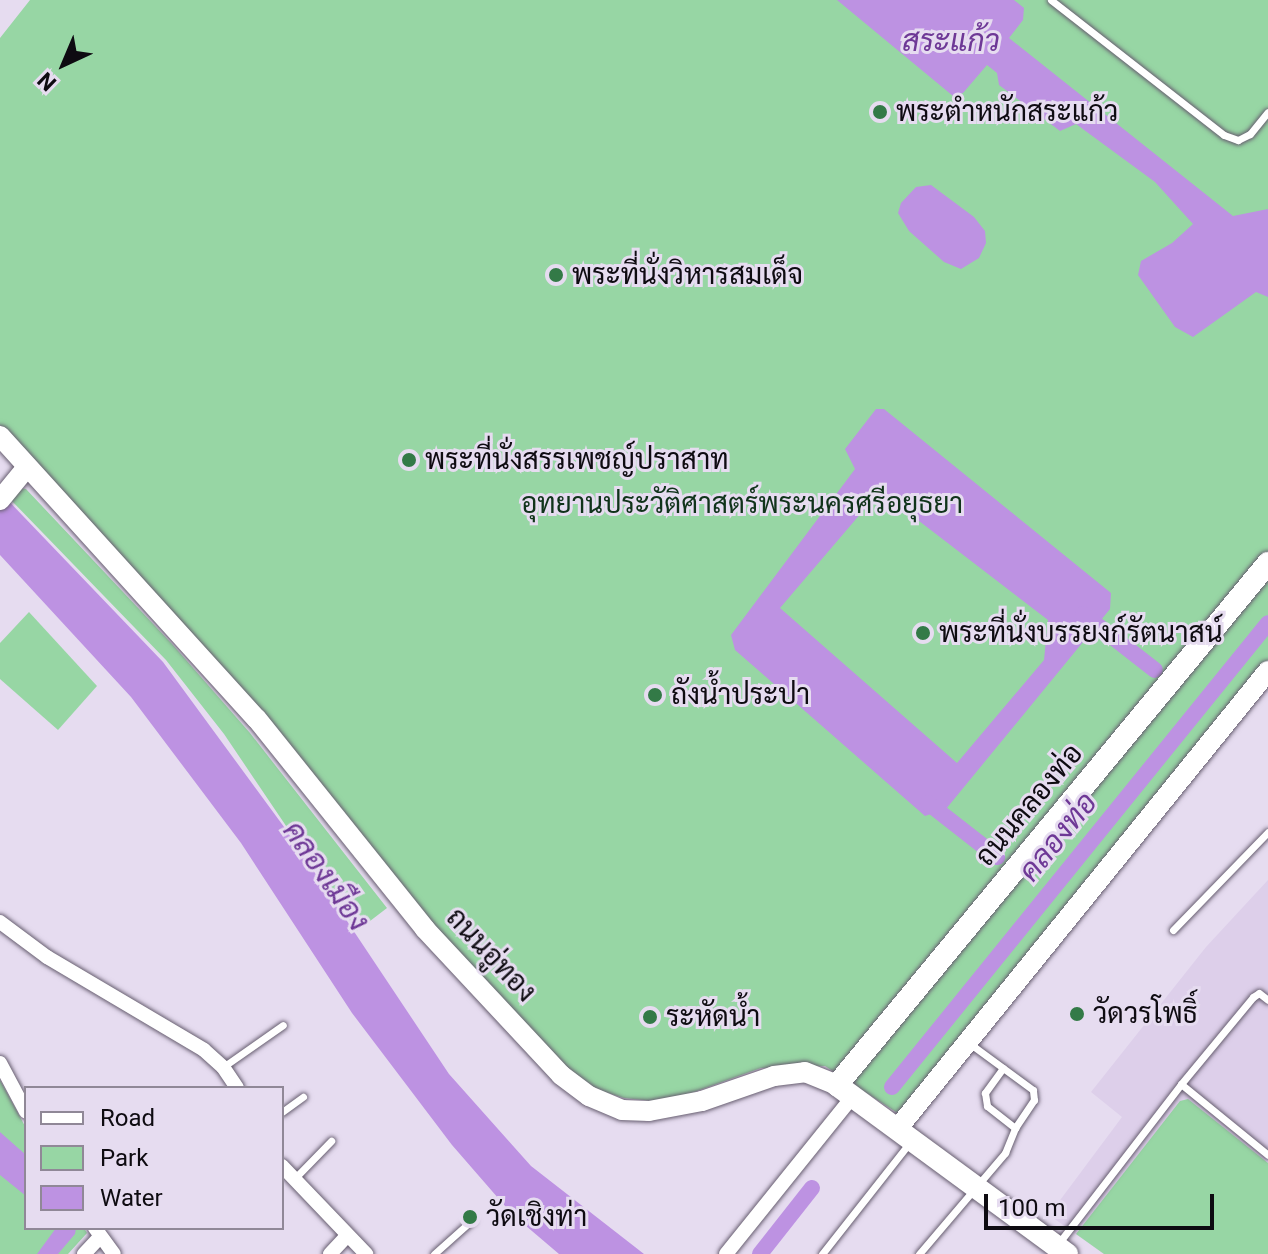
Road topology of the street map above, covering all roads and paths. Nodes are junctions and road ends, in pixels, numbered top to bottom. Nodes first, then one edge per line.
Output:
1 (1051, 0) edge
2 (1268, 112) edge
3 (0, 436) edge
4 (21, 475) junction
5 (0, 500) edge
6 (1268, 563) edge
7 (1268, 671) edge
8 (1268, 832) edge
9 (0, 922) edge
10 (1173, 930) dead end
11 (1268, 1000) edge
12 (283, 1025) dead end
13 (968, 1042) junction
14 (223, 1067) junction
15 (1003, 1068) junction
16 (2, 1071) edge
17 (1181, 1084) junction
18 (236, 1086) edge
19 (845, 1090) junction
20 (303, 1097) dead end
21 (24, 1109) edge
22 (284, 1111) edge
23 (1015, 1128) junction
24 (905, 1134) junction
25 (331, 1141) dead end
26 (1268, 1155) edge
27 (286, 1174) edge
28 (978, 1188) junction
29 (472, 1220) dead end
30 (97, 1233) edge
31 (347, 1236) junction
32 (1062, 1250) edge
33 (84, 1254) edge
34 (114, 1254) edge
35 (330, 1254) edge
36 (366, 1254) edge
37 (434, 1254) edge
38 (726, 1254) edge
39 (822, 1254) edge
40 (919, 1254) edge

1 - 2 lane
3 - 4 main road, ถนนอู่ทอง
4 - 5 main road
4 - 19 main road, ถนนอู่ทอง
6 - 19 main road, ถนนคลองท่อ
7 - 13 main road
8 - 10 lane
9 - 14 street
11 - 17 lane
12 - 14 lane
13 - 15 lane
13 - 24 main road
14 - 18 street
15 - 23 lane
15 - 23 lane
16 - 21 street
17 - 26 lane
17 - 32 lane
19 - 24 main road, ถนนอู่ทอง
19 - 38 street
20 - 22 lane
23 - 28 lane
24 - 28 main road, ถนนอู่ทอง
24 - 39 lane
25 - 27 lane
27 - 31 street
28 - 32 main road, ถนนอู่ทอง
28 - 40 lane
29 - 37 lane
30 - 33 street
30 - 34 street
31 - 35 street
31 - 36 street

